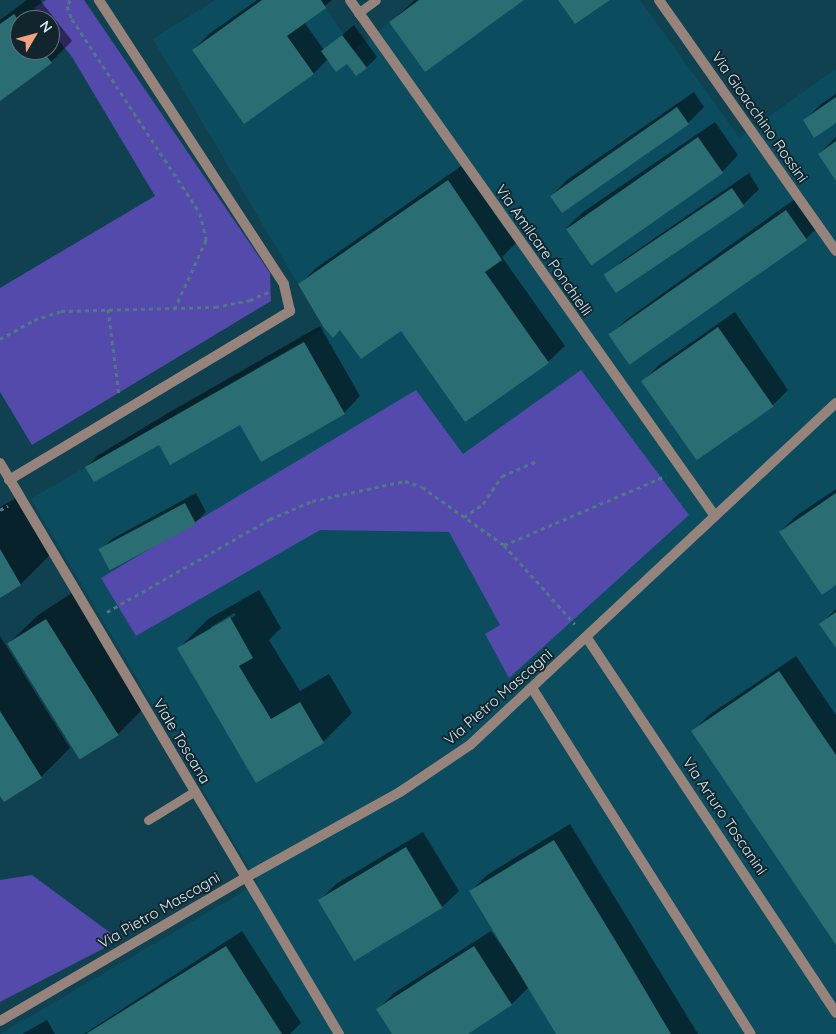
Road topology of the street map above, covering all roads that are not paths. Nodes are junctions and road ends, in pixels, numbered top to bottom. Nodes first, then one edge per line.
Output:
1 (99, 0) edge
2 (350, 0) edge
3 (376, 0) edge
4 (659, 0) edge
5 (358, 13) junction
6 (836, 251) edge
7 (836, 403) edge
8 (0, 464) edge
9 (10, 480) junction
10 (714, 516) junction
11 (587, 638) junction
12 (532, 688) junction
13 (195, 792) junction
14 (148, 820) dead end
15 (245, 878) junction
16 (836, 1014) edge
17 (0, 1020) edge
18 (339, 1034) edge
19 (751, 1034) edge

1 - 9 street
2 - 5 street, Via Amilcare Ponchielli
3 - 5 lane
4 - 6 street, Via Gioacchino Rossini
5 - 10 street, Via Amilcare Ponchielli
7 - 10 street, Via Pietro Mascagni
8 - 9 street, Viale Toscana
9 - 13 street, Viale Toscana
10 - 11 street, Via Pietro Mascagni
11 - 12 street, Via Pietro Mascagni
11 - 16 street, Via Arturo Toscanini
12 - 15 street, Via Pietro Mascagni
12 - 19 street
13 - 14 lane
13 - 15 street, Viale Toscana
15 - 17 street, Via Pietro Mascagni
15 - 18 street, Viale Toscana

